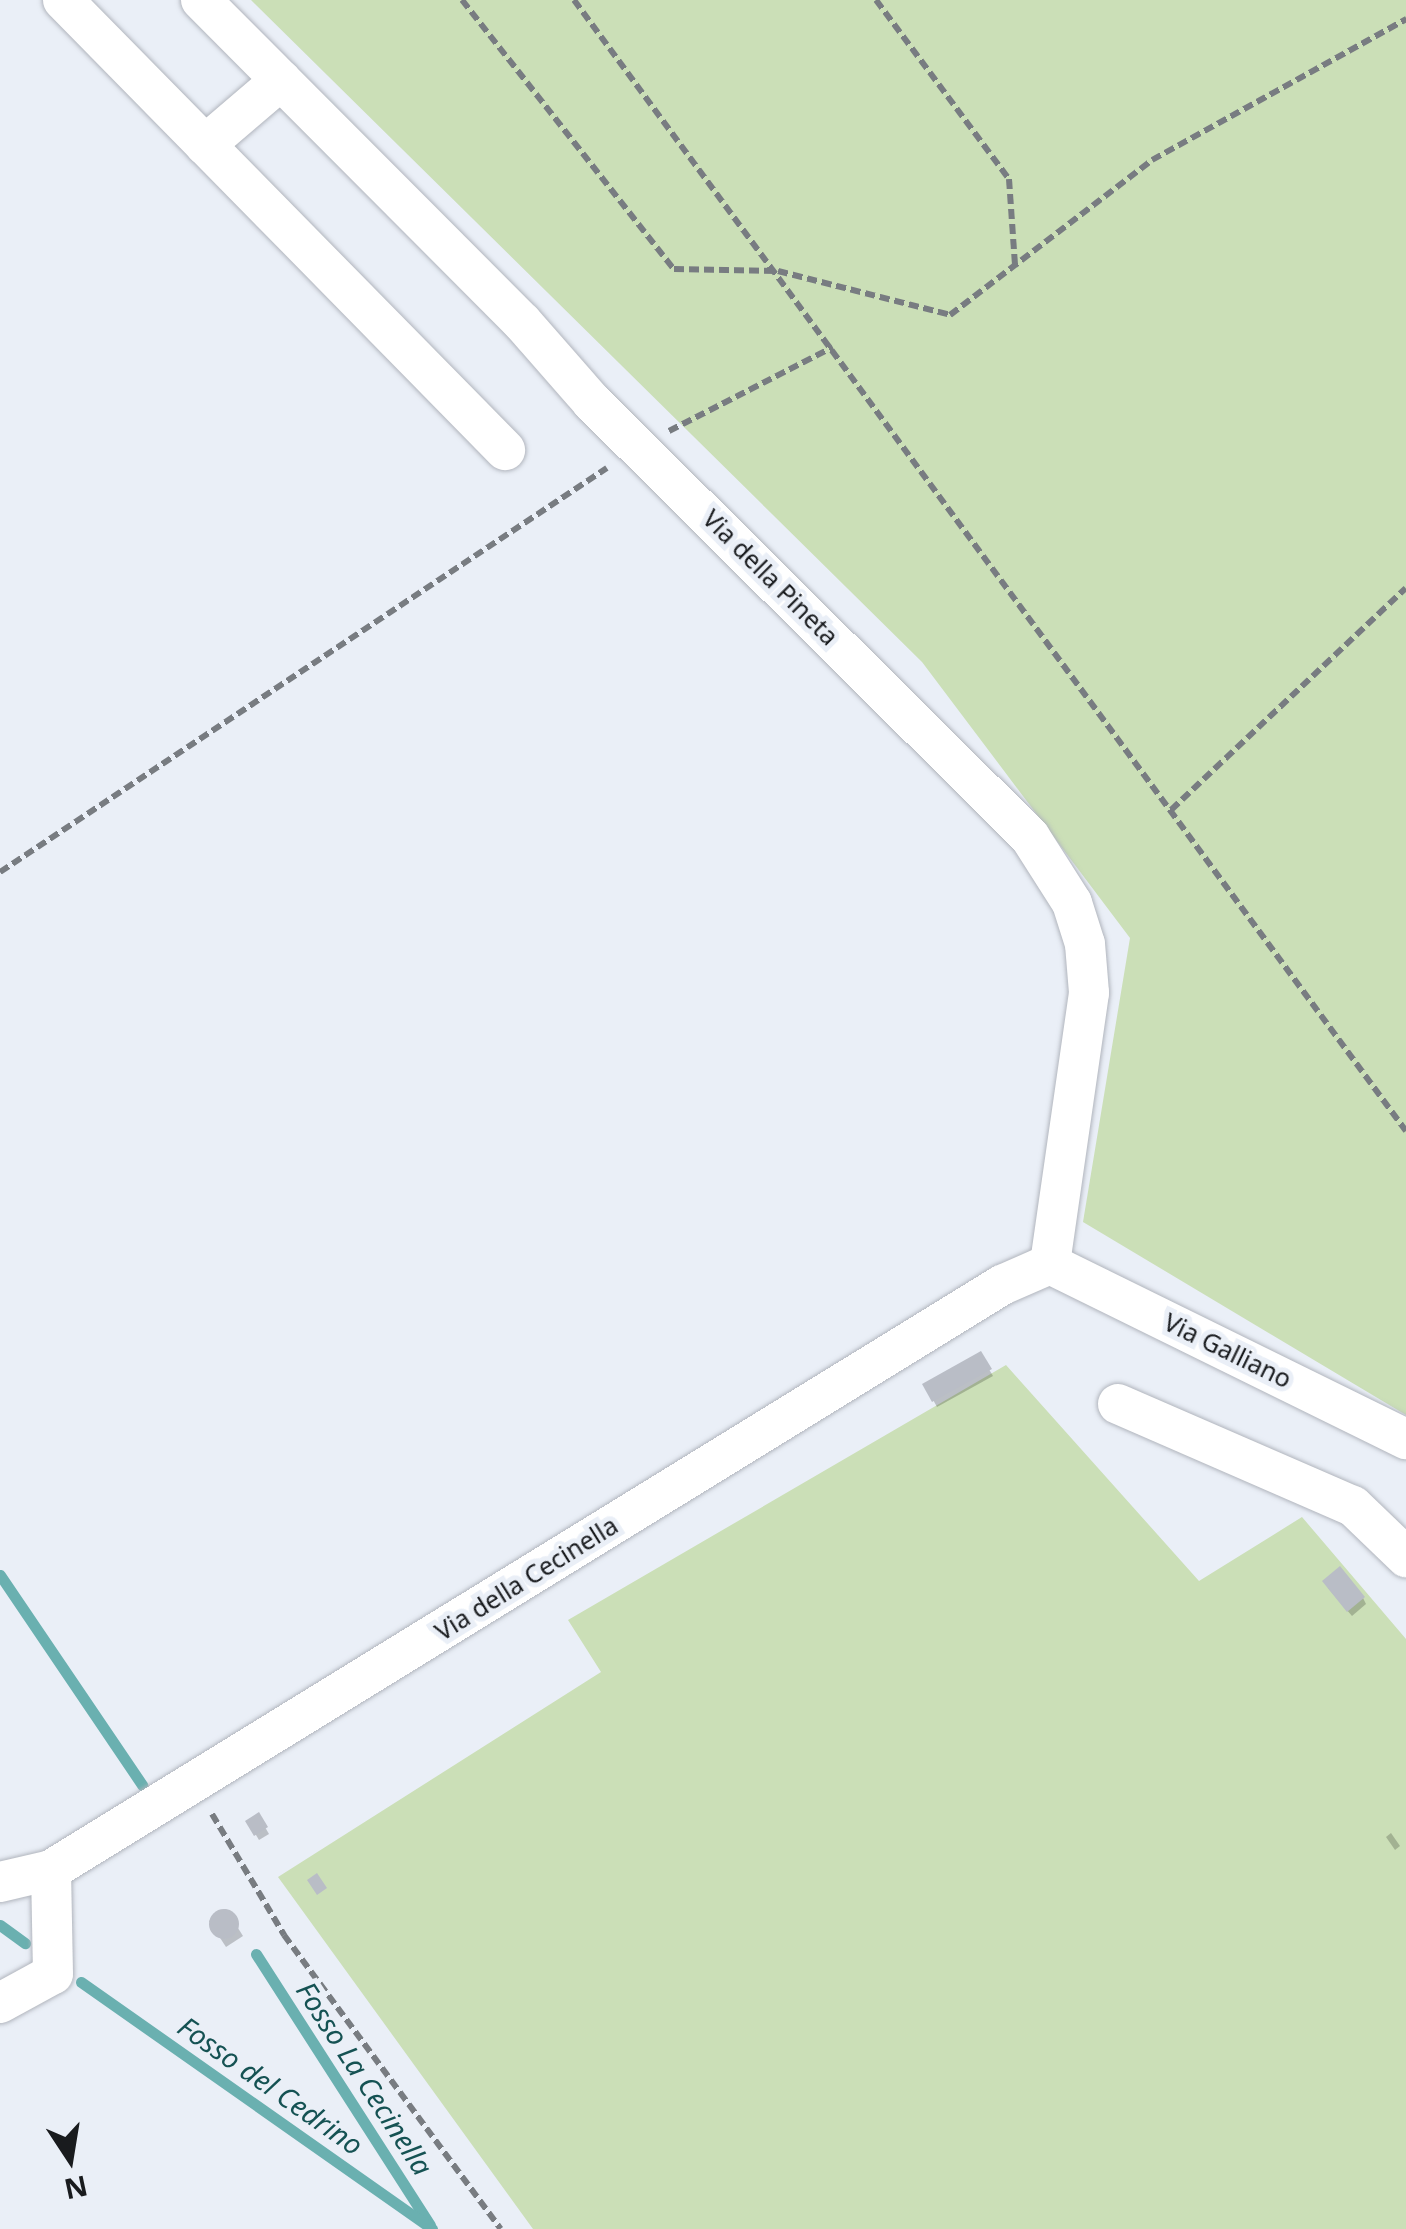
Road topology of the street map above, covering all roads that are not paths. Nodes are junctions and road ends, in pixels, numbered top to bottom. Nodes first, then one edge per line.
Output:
1 (63, 0) edge
2 (201, 0) edge
3 (281, 80) junction
4 (205, 145) junction
5 (505, 450) dead end
6 (1050, 1264) junction
7 (1118, 1404) dead end
8 (1406, 1439) edge
9 (1406, 1557) edge
10 (51, 1870) junction
11 (0, 1882) edge
12 (0, 2003) edge

1 - 4 street
2 - 3 street, Via della Pineta
3 - 4 street
3 - 6 street, Via della Pineta
4 - 5 street
6 - 8 street, Via Galliano
6 - 10 street, Via della Cecinella
7 - 9 street
10 - 11 street, Via della Cecinella
10 - 12 street

